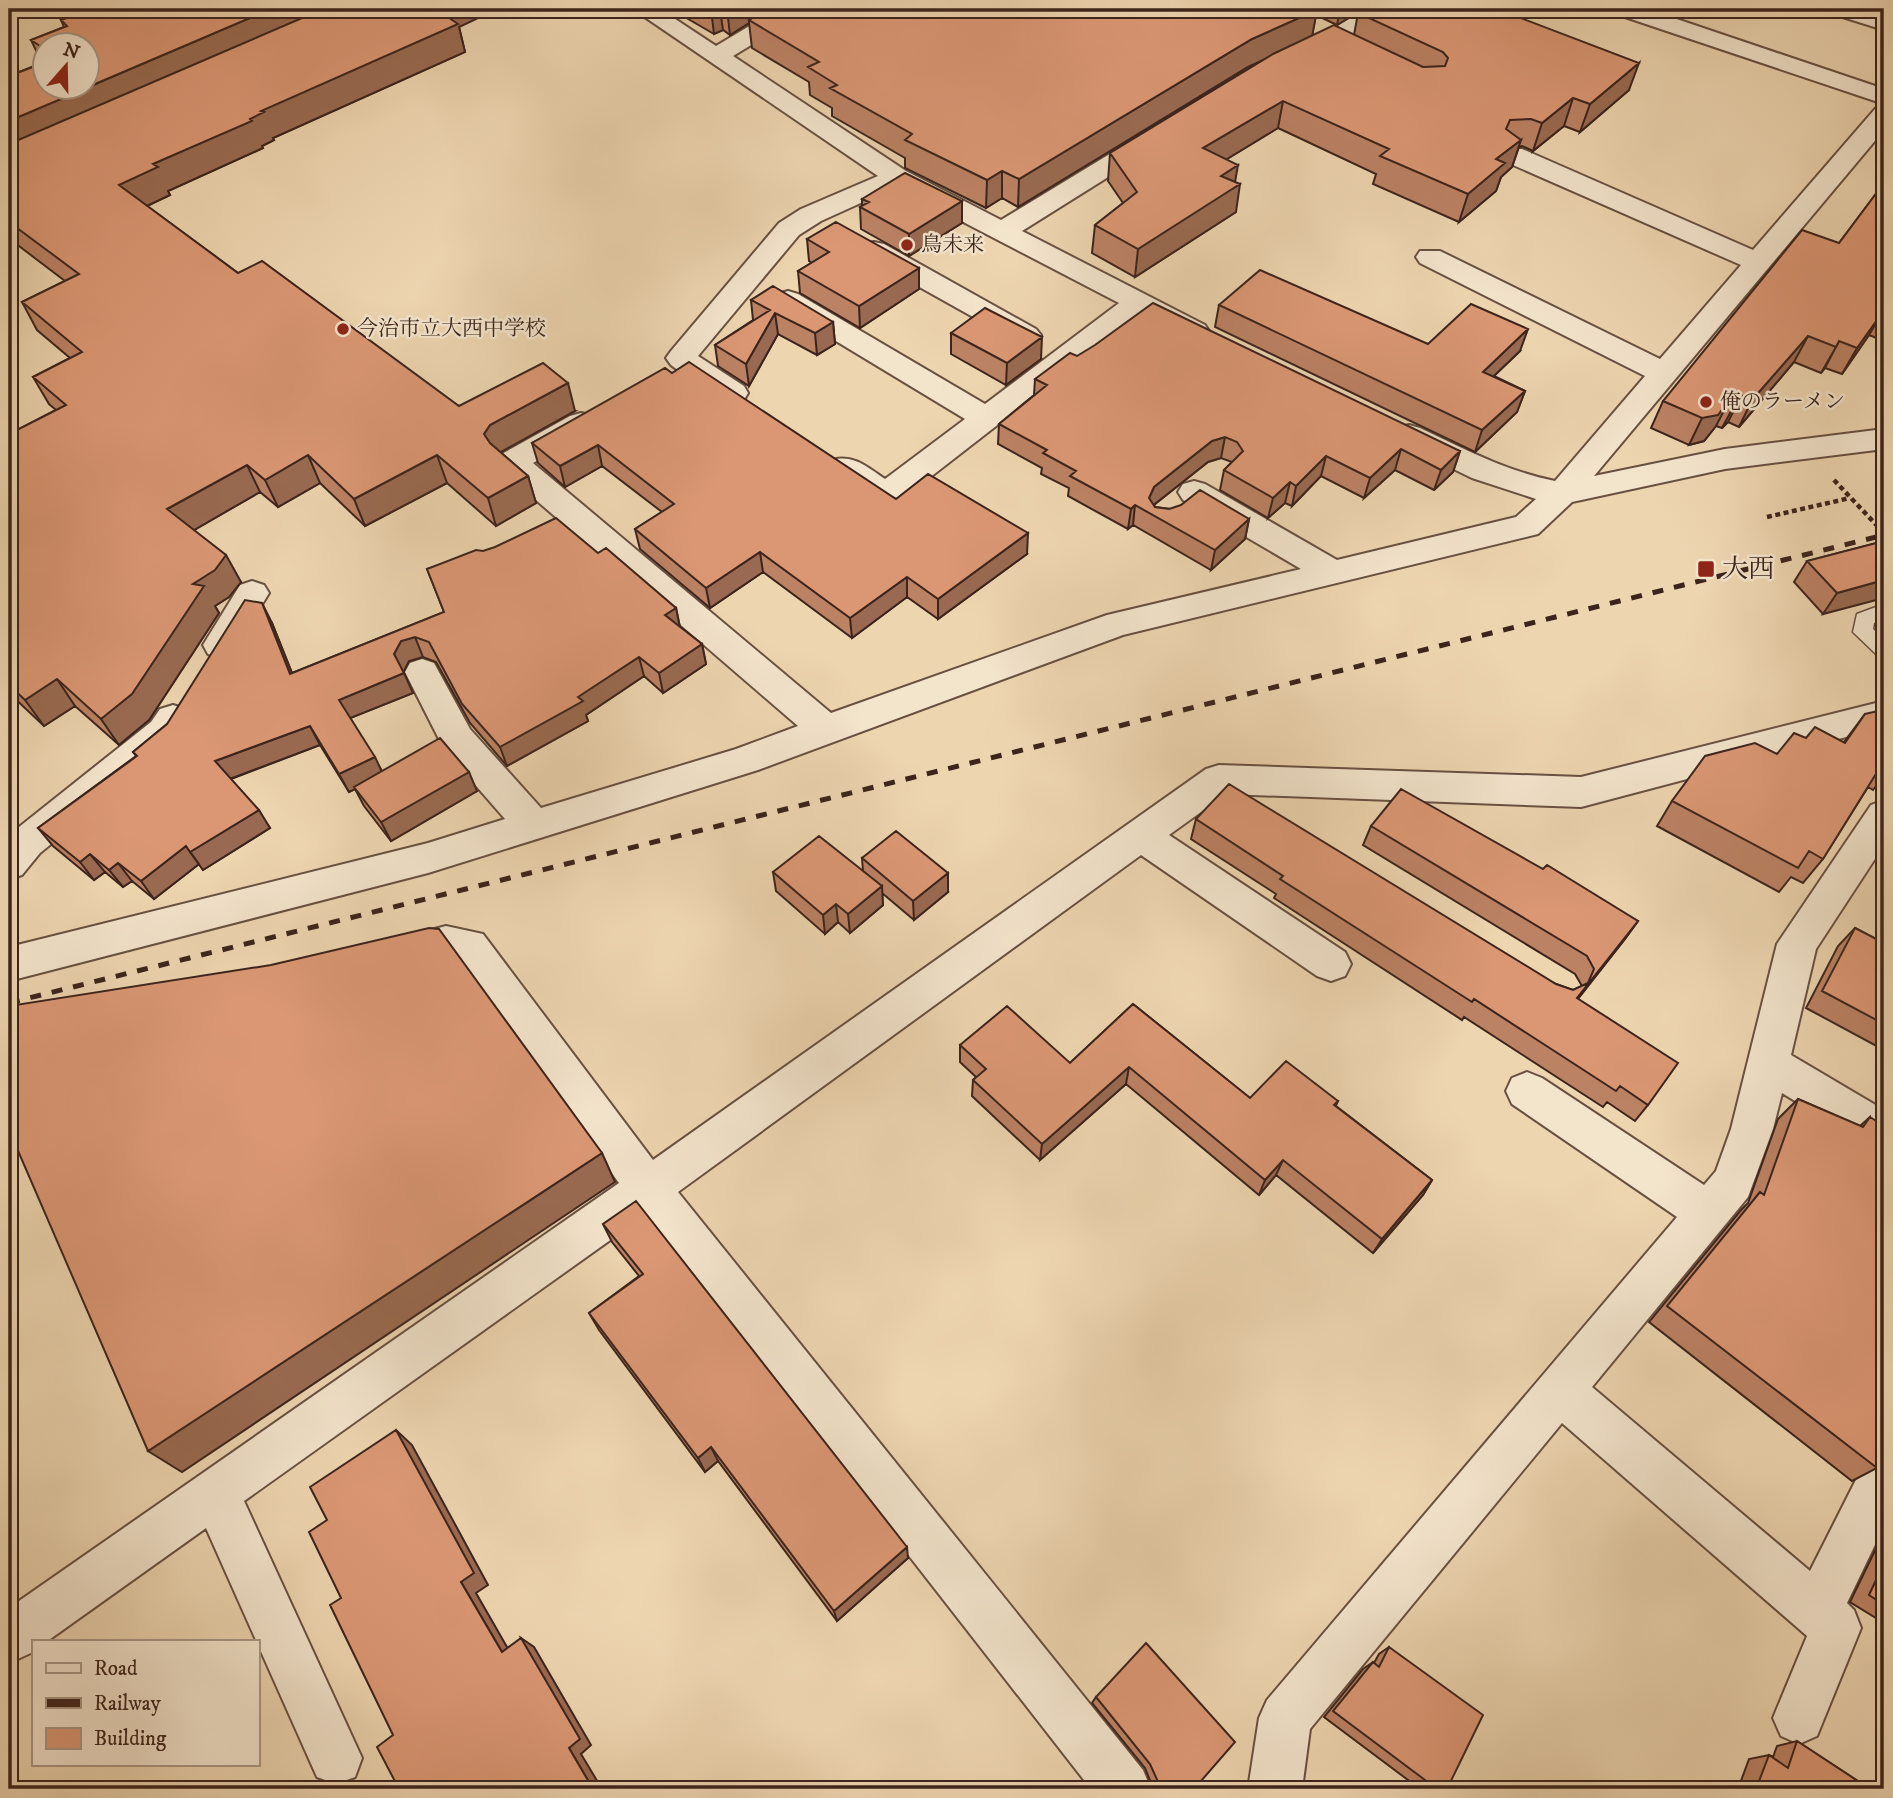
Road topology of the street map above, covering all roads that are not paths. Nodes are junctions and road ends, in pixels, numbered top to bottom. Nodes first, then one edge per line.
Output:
1 (645, 9) edge
2 (793, 9) edge
3 (1384, 9) edge
4 (1841, 9) edge
5 (1630, 11) dead end
6 (1884, 23) edge
7 (718, 55) junction
8 (1281, 63) edge
9 (1884, 97) edge
10 (1884, 114) edge
11 (1177, 124) edge
12 (1513, 155) edge
13 (897, 177) junction
14 (831, 226) junction
15 (1004, 230) junction
16 (1430, 257) dead end
17 (1758, 262) junction
18 (750, 278) junction
19 (1138, 303) junction
20 (1224, 345) edge
21 (681, 358) junction
22 (1067, 358) junction
23 (1664, 373) junction
24 (657, 379) edge
25 (603, 411) edge
26 (760, 411) edge
27 (987, 419) junction
28 (1384, 423) edge
29 (1884, 439) edge
30 (817, 449) edge
31 (1220, 471) dead end
32 (1562, 493) junction
33 (1334, 573) junction
34 (252, 593) dead end
35 (1884, 611) edge
36 (1884, 650) edge
37 (422, 672) dead end
38 (1884, 714) edge
39 (827, 730) junction
40 (1219, 779) junction
41 (1278, 815) edge
42 (1884, 816) edge
43 (533, 825) junction
44 (1140, 835) junction
45 (9, 864) edge
46 (9, 964) edge
47 (357, 964) edge
48 (1331, 964) dead end
49 (1768, 1063) junction
50 (1527, 1091) dead end
51 (1884, 1132) edge
52 (648, 1188) junction
53 (1707, 1212) junction
54 (1558, 1389) junction
55 (1884, 1475) edge
56 (215, 1492) junction
57 (1817, 1610) junction
58 (9, 1638) edge
59 (1799, 1718) dead end
60 (336, 1758) dead end
61 (1124, 1789) edge
62 (1275, 1789) edge

1 - 7 street
2 - 7 street
3 - 8 street
4 - 6 street
5 - 9 street
7 - 13 street
10 - 17 street
11 - 15 street
12 - 17 street
13 - 14 street
13 - 15 street
14 - 18 street
14 - 22 street
15 - 19 street
16 - 23 street
17 - 23 street
18 - 21 street
18 - 27 street
19 - 20 street
19 - 22 street
21 - 24 street
21 - 26 street
22 - 27 street
23 - 32 street
25 - 39 street
27 - 30 street
28 - 32 street
29 - 32 street
31 - 33 street
32 - 33 street
33 - 39 street
34 - 45 street
35 - 36 lane
37 - 43 street
38 - 40 street
39 - 43 street
40 - 41 street
40 - 44 street
42 - 49 street
43 - 46 street
44 - 48 street
44 - 52 street
47 - 52 street
49 - 51 street
49 - 53 street
50 - 53 street
52 - 56 street
52 - 61 street
53 - 54 street
54 - 57 street
54 - 62 street
55 - 57 street
56 - 58 street
56 - 60 street
57 - 59 street

